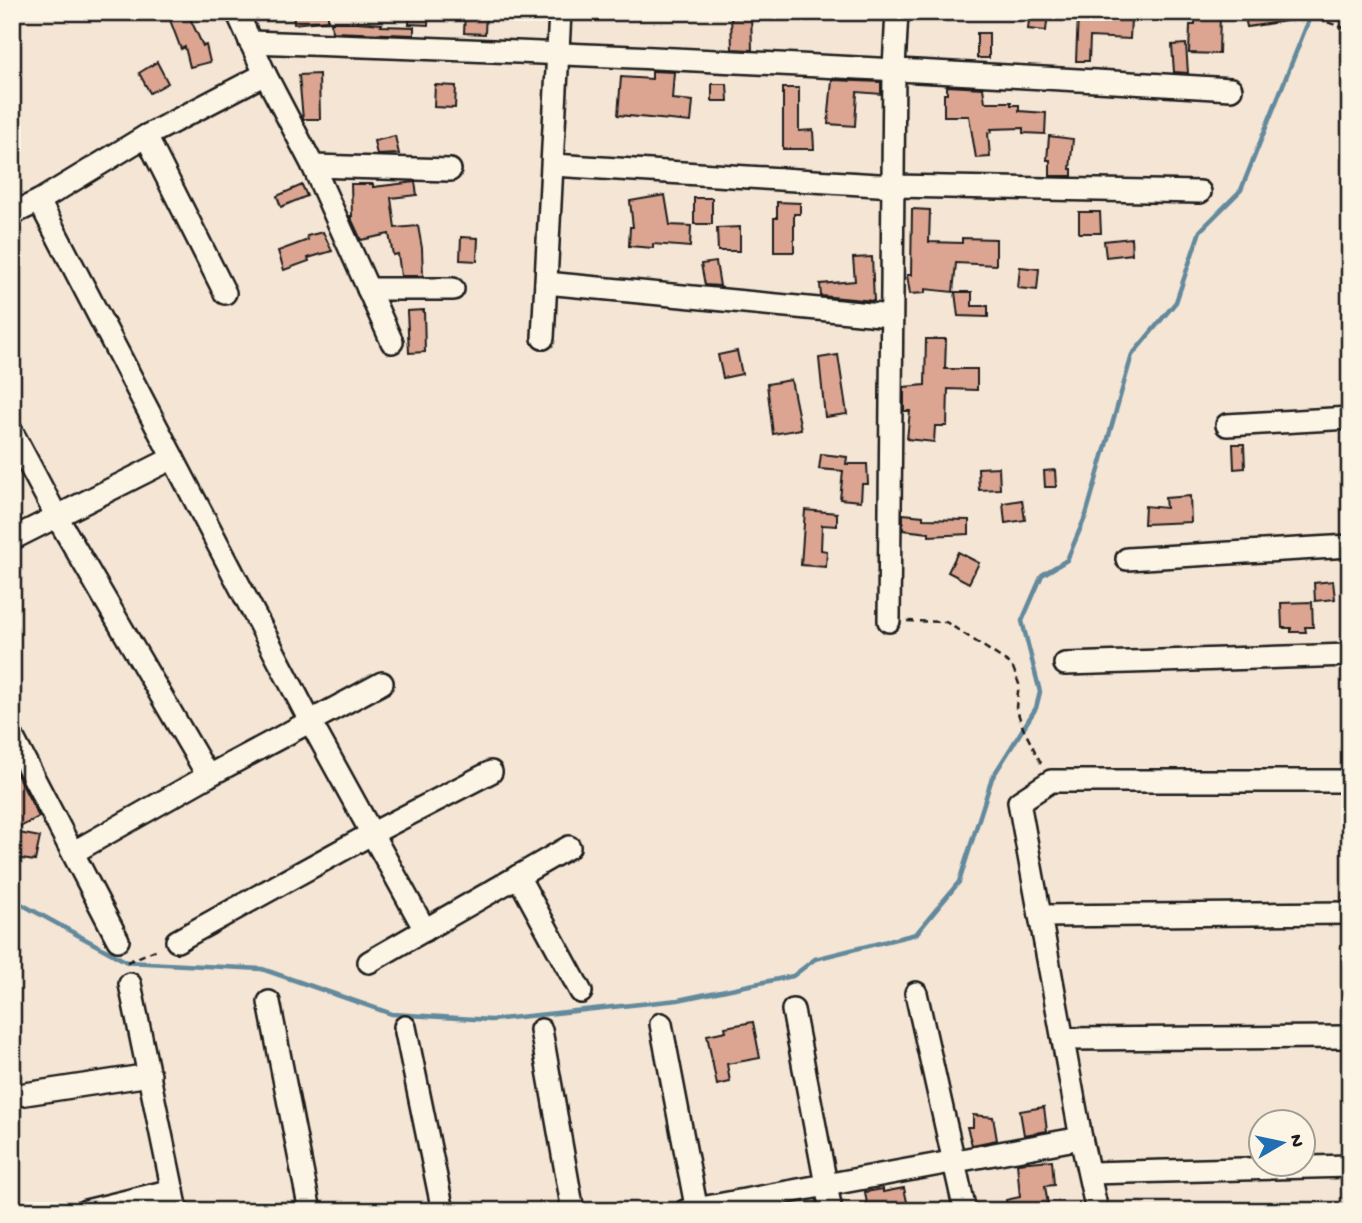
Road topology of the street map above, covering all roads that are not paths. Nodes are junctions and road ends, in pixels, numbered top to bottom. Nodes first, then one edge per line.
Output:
1 (237, 12) edge
2 (560, 12) edge
3 (897, 12) edge
4 (250, 42) junction
5 (557, 52) junction
6 (894, 68) junction
7 (265, 74) junction
8 (1231, 89) dead end
9 (146, 136) junction
10 (553, 165) junction
11 (313, 166) junction
12 (450, 170) dead end
13 (894, 186) junction
14 (1200, 192) dead end
15 (39, 201) junction
16 (12, 214) edge
17 (546, 284) junction
18 (368, 289) junction
19 (453, 289) dead end
20 (225, 293) dead end
21 (891, 316) junction
22 (543, 338) dead end
23 (392, 342) dead end
24 (1350, 418) edge
25 (1227, 425) dead end
26 (12, 432) edge
27 (173, 458) junction
28 (57, 517) junction
29 (12, 539) edge
30 (1350, 546) edge
31 (1128, 559) dead end
32 (890, 621) road end
33 (1350, 655) edge
34 (1065, 664) dead end
35 (382, 683) dead end
36 (310, 721) junction
37 (12, 736) edge
38 (491, 772) dead end
39 (208, 776) junction
40 (1350, 781) edge
41 (371, 834) junction
42 (569, 847) dead end
43 (74, 852) junction
44 (518, 876) junction
45 (1350, 913) edge
46 (1040, 916) junction
47 (425, 930) junction
48 (118, 940) dead end
49 (177, 942) road end
50 (369, 962) dead end
51 (130, 984) road end
52 (581, 992) dead end
53 (916, 993) dead end
54 (269, 1002) dead end
55 (793, 1010) dead end
56 (661, 1024) dead end
57 (405, 1027) dead end
58 (541, 1030) dead end
59 (1350, 1037) edge
60 (1064, 1039) junction
61 (150, 1075) junction
62 (12, 1096) edge
63 (1081, 1138) junction
64 (954, 1161) junction
65 (1350, 1166) edge
66 (1090, 1173) junction
67 (826, 1184) junction
68 (175, 1201) edge
69 (693, 1210) edge
70 (86, 1211) edge
71 (310, 1211) edge
72 (443, 1211) edge
73 (573, 1211) edge
74 (831, 1211) edge
75 (965, 1211) edge
76 (1097, 1211) edge

1 - 4 street
2 - 5 street
3 - 6 street
4 - 5 street
4 - 7 street
5 - 6 street
5 - 10 street
6 - 8 street
6 - 13 street
7 - 9 street
7 - 11 street
9 - 15 street
9 - 20 street
10 - 13 street
10 - 17 street
11 - 12 street
11 - 18 street
13 - 14 street
13 - 21 street
15 - 16 street
15 - 27 street
17 - 21 street
17 - 22 street
18 - 19 street
18 - 23 street
21 - 32 street
24 - 25 street
26 - 28 street
27 - 28 street
27 - 36 street
28 - 29 street
28 - 39 street
30 - 31 street
33 - 34 street
35 - 36 street
36 - 39 street
36 - 41 street
37 - 43 street
38 - 41 street
39 - 43 street
40 - 46 street
41 - 47 street
41 - 49 street
42 - 44 street
43 - 48 street
44 - 47 street
44 - 52 street
45 - 46 street
46 - 60 street
47 - 50 street
51 - 61 street
53 - 64 street
54 - 71 street
55 - 67 street
56 - 69 street
57 - 72 street
58 - 73 street
59 - 60 street
60 - 63 street
61 - 62 street
61 - 68 street
63 - 64 street
63 - 66 street
64 - 67 street
64 - 75 street
65 - 66 street
66 - 76 street
67 - 69 street
67 - 74 street
68 - 70 street

